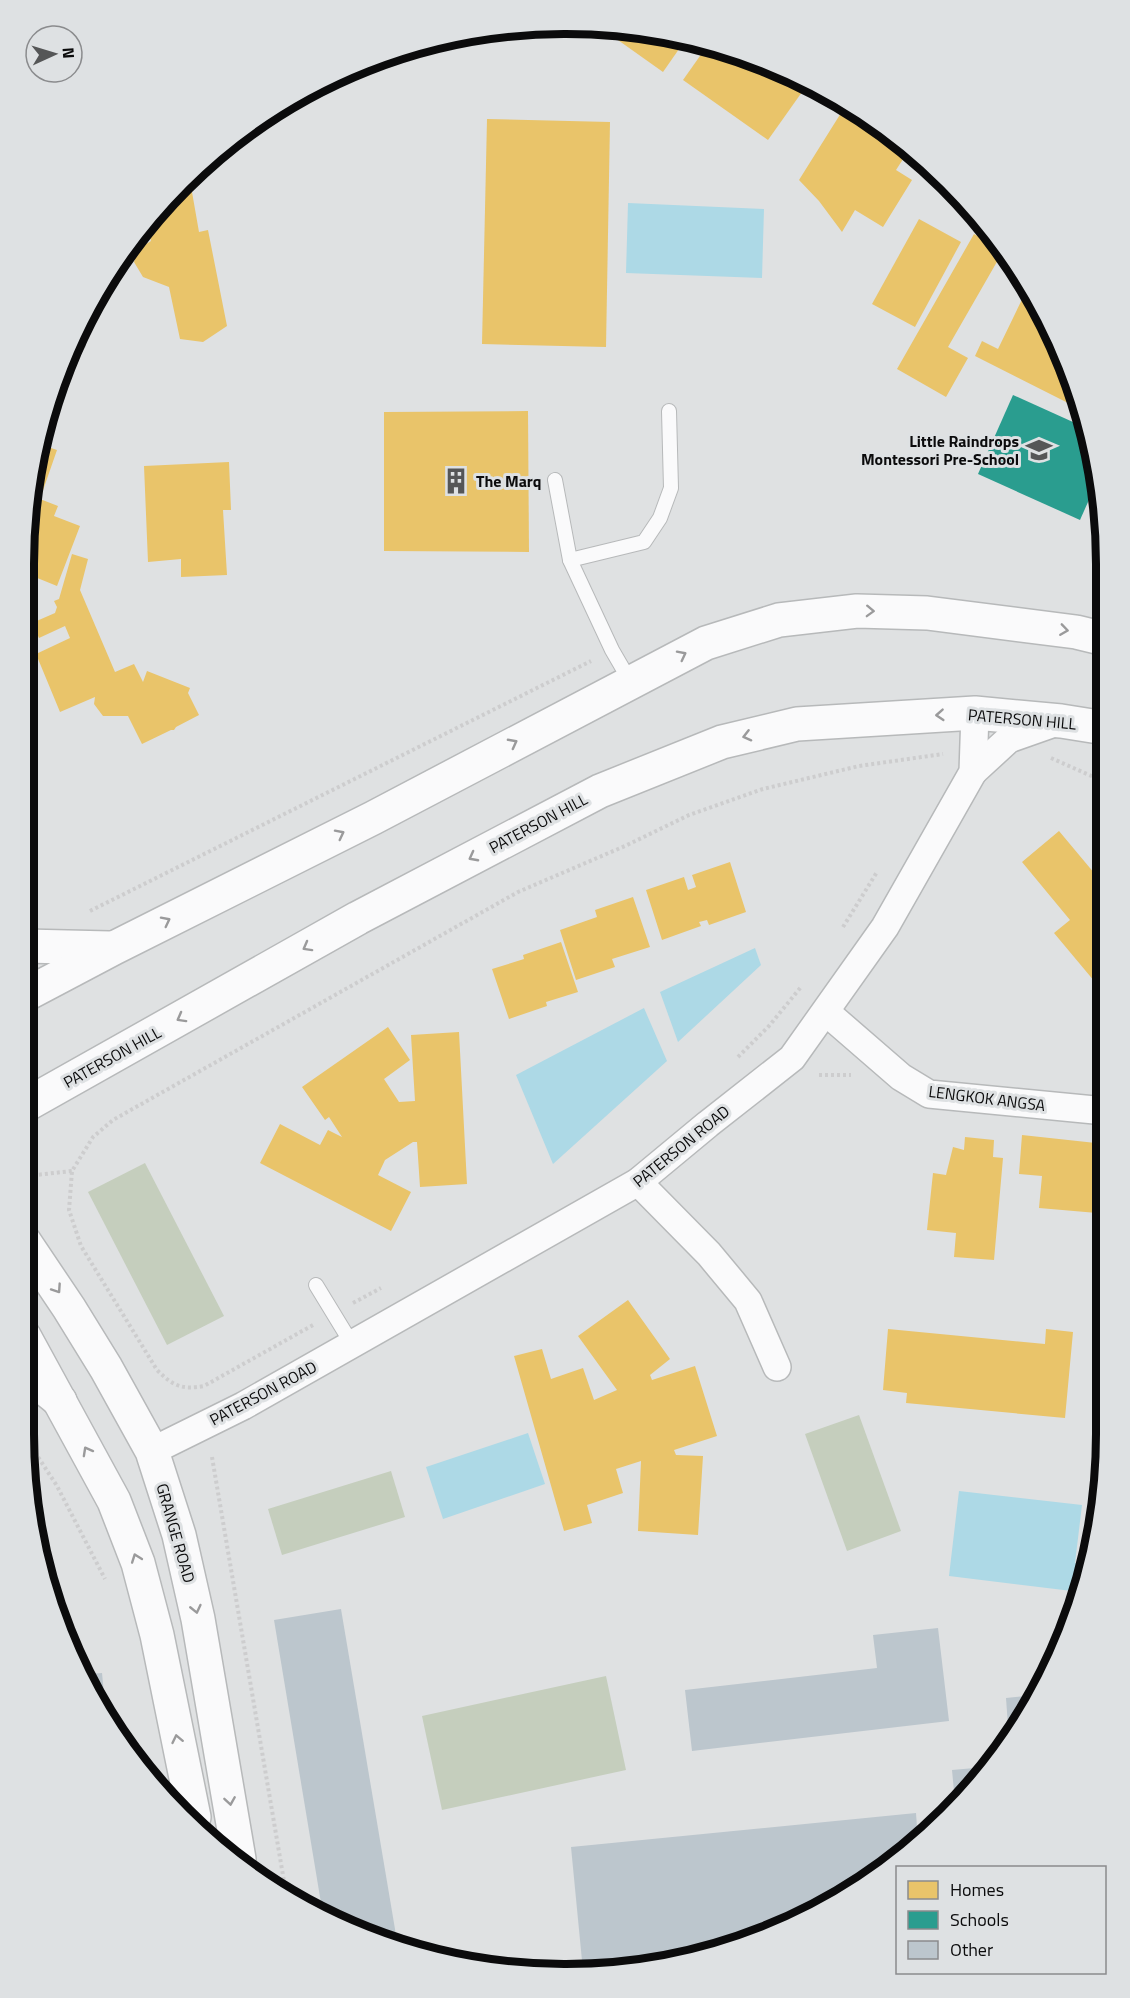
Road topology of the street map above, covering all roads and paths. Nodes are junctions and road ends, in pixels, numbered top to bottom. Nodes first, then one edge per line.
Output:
1 (669, 411) dead end
2 (555, 480) dead end
3 (570, 561) junction
4 (1096, 637) edge
5 (612, 650) junction
6 (630, 681) junction
7 (1061, 721) junction
8 (975, 725) junction
9 (1096, 727) edge
10 (1009, 739) junction
11 (973, 771) junction
12 (1096, 778) edge
13 (881, 865) dead end
14 (85, 913) dead end
15 (838, 936) dead end
16 (34, 946) edge
17 (114, 948) junction
18 (804, 982) dead end
19 (34, 990) edge
20 (826, 1012) junction
21 (732, 1063) dead end
22 (34, 1100) edge
23 (1096, 1110) edge
24 (72, 1171) junction
25 (34, 1175) edge
26 (638, 1182) junction
27 (34, 1256) edge
28 (316, 1285) dead end
29 (383, 1288) dead end
30 (333, 1313) junction
31 (352, 1344) junction
32 (34, 1354) edge
33 (777, 1367) dead end
34 (34, 1380) edge
35 (60, 1401) junction
36 (152, 1451) junction
37 (35, 1452) edge
38 (212, 1456) dead end
39 (106, 1581) dead end
40 (193, 1811) edge
41 (238, 1850) edge
42 (284, 1883) edge

1 - 3 lane
2 - 3 lane
3 - 5 lane
6 -> 4 main road
5 - 6 lane
5 - 14 path
17 -> 6 main road
7 - 8 main road, PATERSON HILL
7 - 9 main road, PATERSON HILL
7 - 10 street
8 - 11 street, PATERSON ROAD
8 -> 22 main road, PATERSON HILL
8 - 24 path
10 - 11 street
10 - 12 path
11 - 20 street, PATERSON ROAD
13 - 15 path
16 - 17 main road
17 - 19 main road
18 - 21 path
20 - 23 street, LENGKOK ANGSA
20 - 26 street, PATERSON ROAD
24 - 25 path
24 - 30 path
26 - 31 street, PATERSON ROAD
26 - 33 street
27 -> 36 main road, GRANGE ROAD
28 - 30 lane
29 - 30 path
30 - 31 lane
31 - 36 street, PATERSON ROAD
32 - 35 main road
34 - 35 main road
40 -> 35 main road
36 -> 41 main road, GRANGE ROAD
37 - 39 path
38 - 42 path

